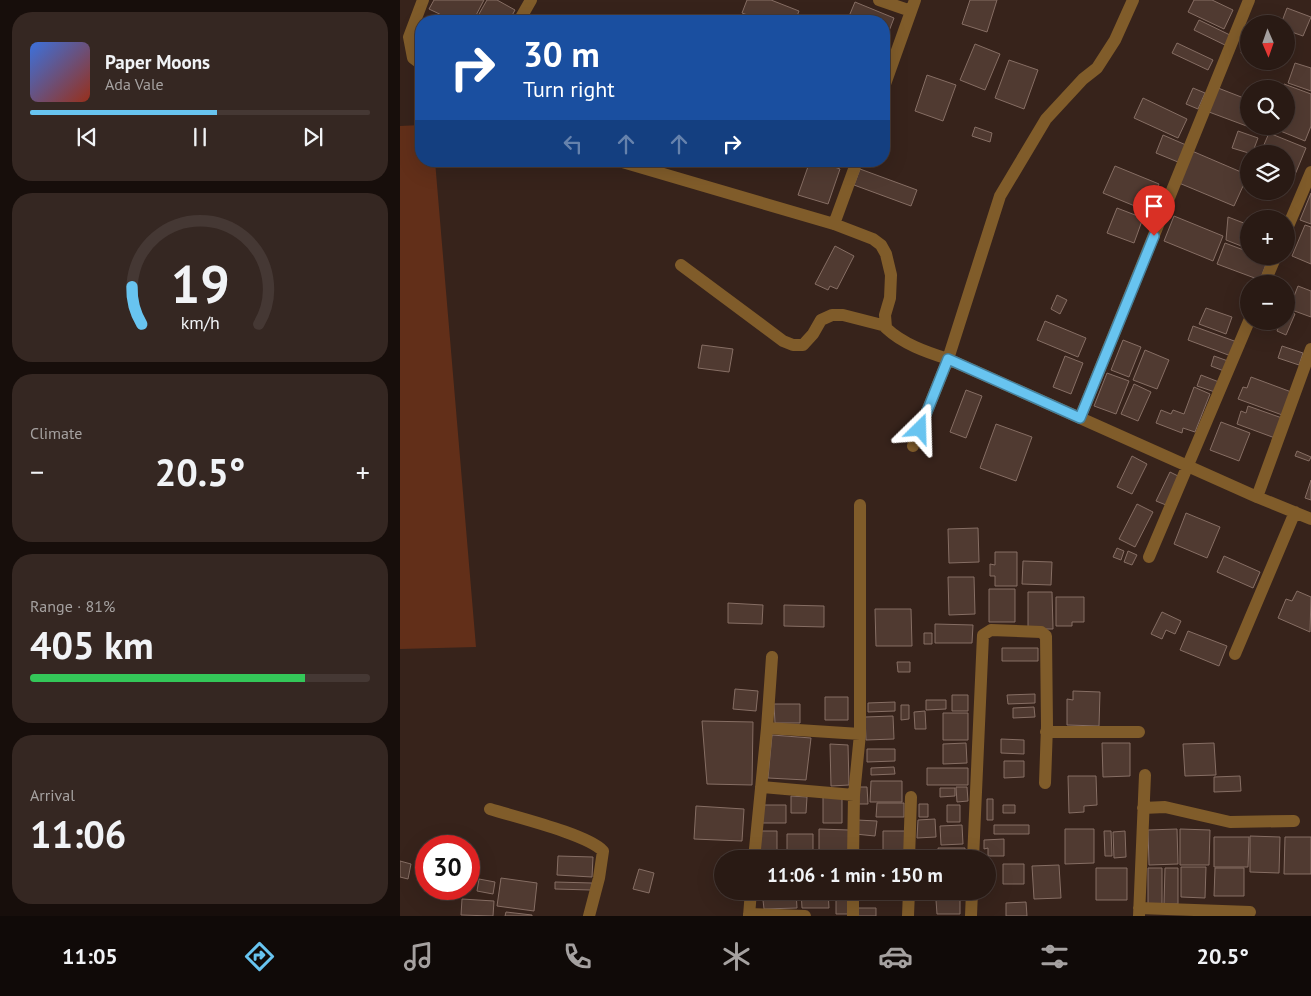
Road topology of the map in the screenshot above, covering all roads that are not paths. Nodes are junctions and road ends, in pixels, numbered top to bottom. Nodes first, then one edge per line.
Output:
1 (423, 0) edge
2 (531, 0) edge
3 (879, 0) edge
4 (1133, 0) edge
5 (1249, 0) edge
6 (913, 6) edge
7 (417, 15) edge
8 (522, 15) edge
9 (415, 21) edge
10 (415, 60) edge
11 (890, 70) edge
12 (639, 167) edge
13 (855, 167) edge
14 (1311, 172) edge
15 (1295, 210) edge
16 (834, 224) junction
17 (681, 265) dead end
18 (886, 326) junction
19 (1245, 330) edge
20 (1311, 349) edge
21 (948, 359) junction
22 (1080, 418) junction
23 (914, 446) dead end
24 (1189, 465) junction
25 (1257, 497) junction
26 (860, 505) dead end
27 (1295, 512) junction
28 (1311, 519) edge
29 (1149, 557) dead end
30 (1235, 654) dead end
31 (772, 657) dead end
32 (767, 728) junction
33 (1046, 732) junction
34 (1138, 732) dead end
35 (860, 734) junction
36 (1145, 775) dead end
37 (1045, 783) dead end
38 (761, 787) junction
39 (854, 795) junction
40 (911, 797) dead end
41 (1143, 808) junction
42 (490, 809) dead end
43 (1294, 821) dead end
44 (755, 850) edge
45 (854, 850) edge
46 (910, 850) edge
47 (973, 850) edge
48 (750, 900) edge
49 (853, 900) edge
50 (908, 900) edge
51 (972, 900) edge
52 (1139, 912) edge
53 (1250, 912) dead end
54 (749, 915) edge
55 (588, 916) edge
56 (806, 916) edge
57 (853, 916) edge
58 (908, 916) edge
59 (971, 916) edge

1 - 7 street
2 - 8 street
3 - 6 street
4 - 21 street
5 - 22 street
6 - 11 street
9 - 10 street
12 - 16 street
13 - 16 street
14 - 15 street
16 - 18 street
17 - 18 street
18 - 21 street
19 - 24 street
20 - 25 street
21 - 22 street
21 - 23 street
22 - 24 street
24 - 25 street
24 - 29 street
25 - 27 street
26 - 35 street
27 - 28 street
27 - 30 street
31 - 32 street
32 - 35 street
32 - 38 street
33 - 34 street
33 - 37 street
33 - 47 street
35 - 39 street
36 - 41 street
38 - 39 street
38 - 44 street
39 - 45 street
40 - 46 street
41 - 43 street
41 - 52 street
42 - 55 street
48 - 54 street
49 - 57 street
50 - 58 street
51 - 59 street
52 - 53 street
54 - 56 street

